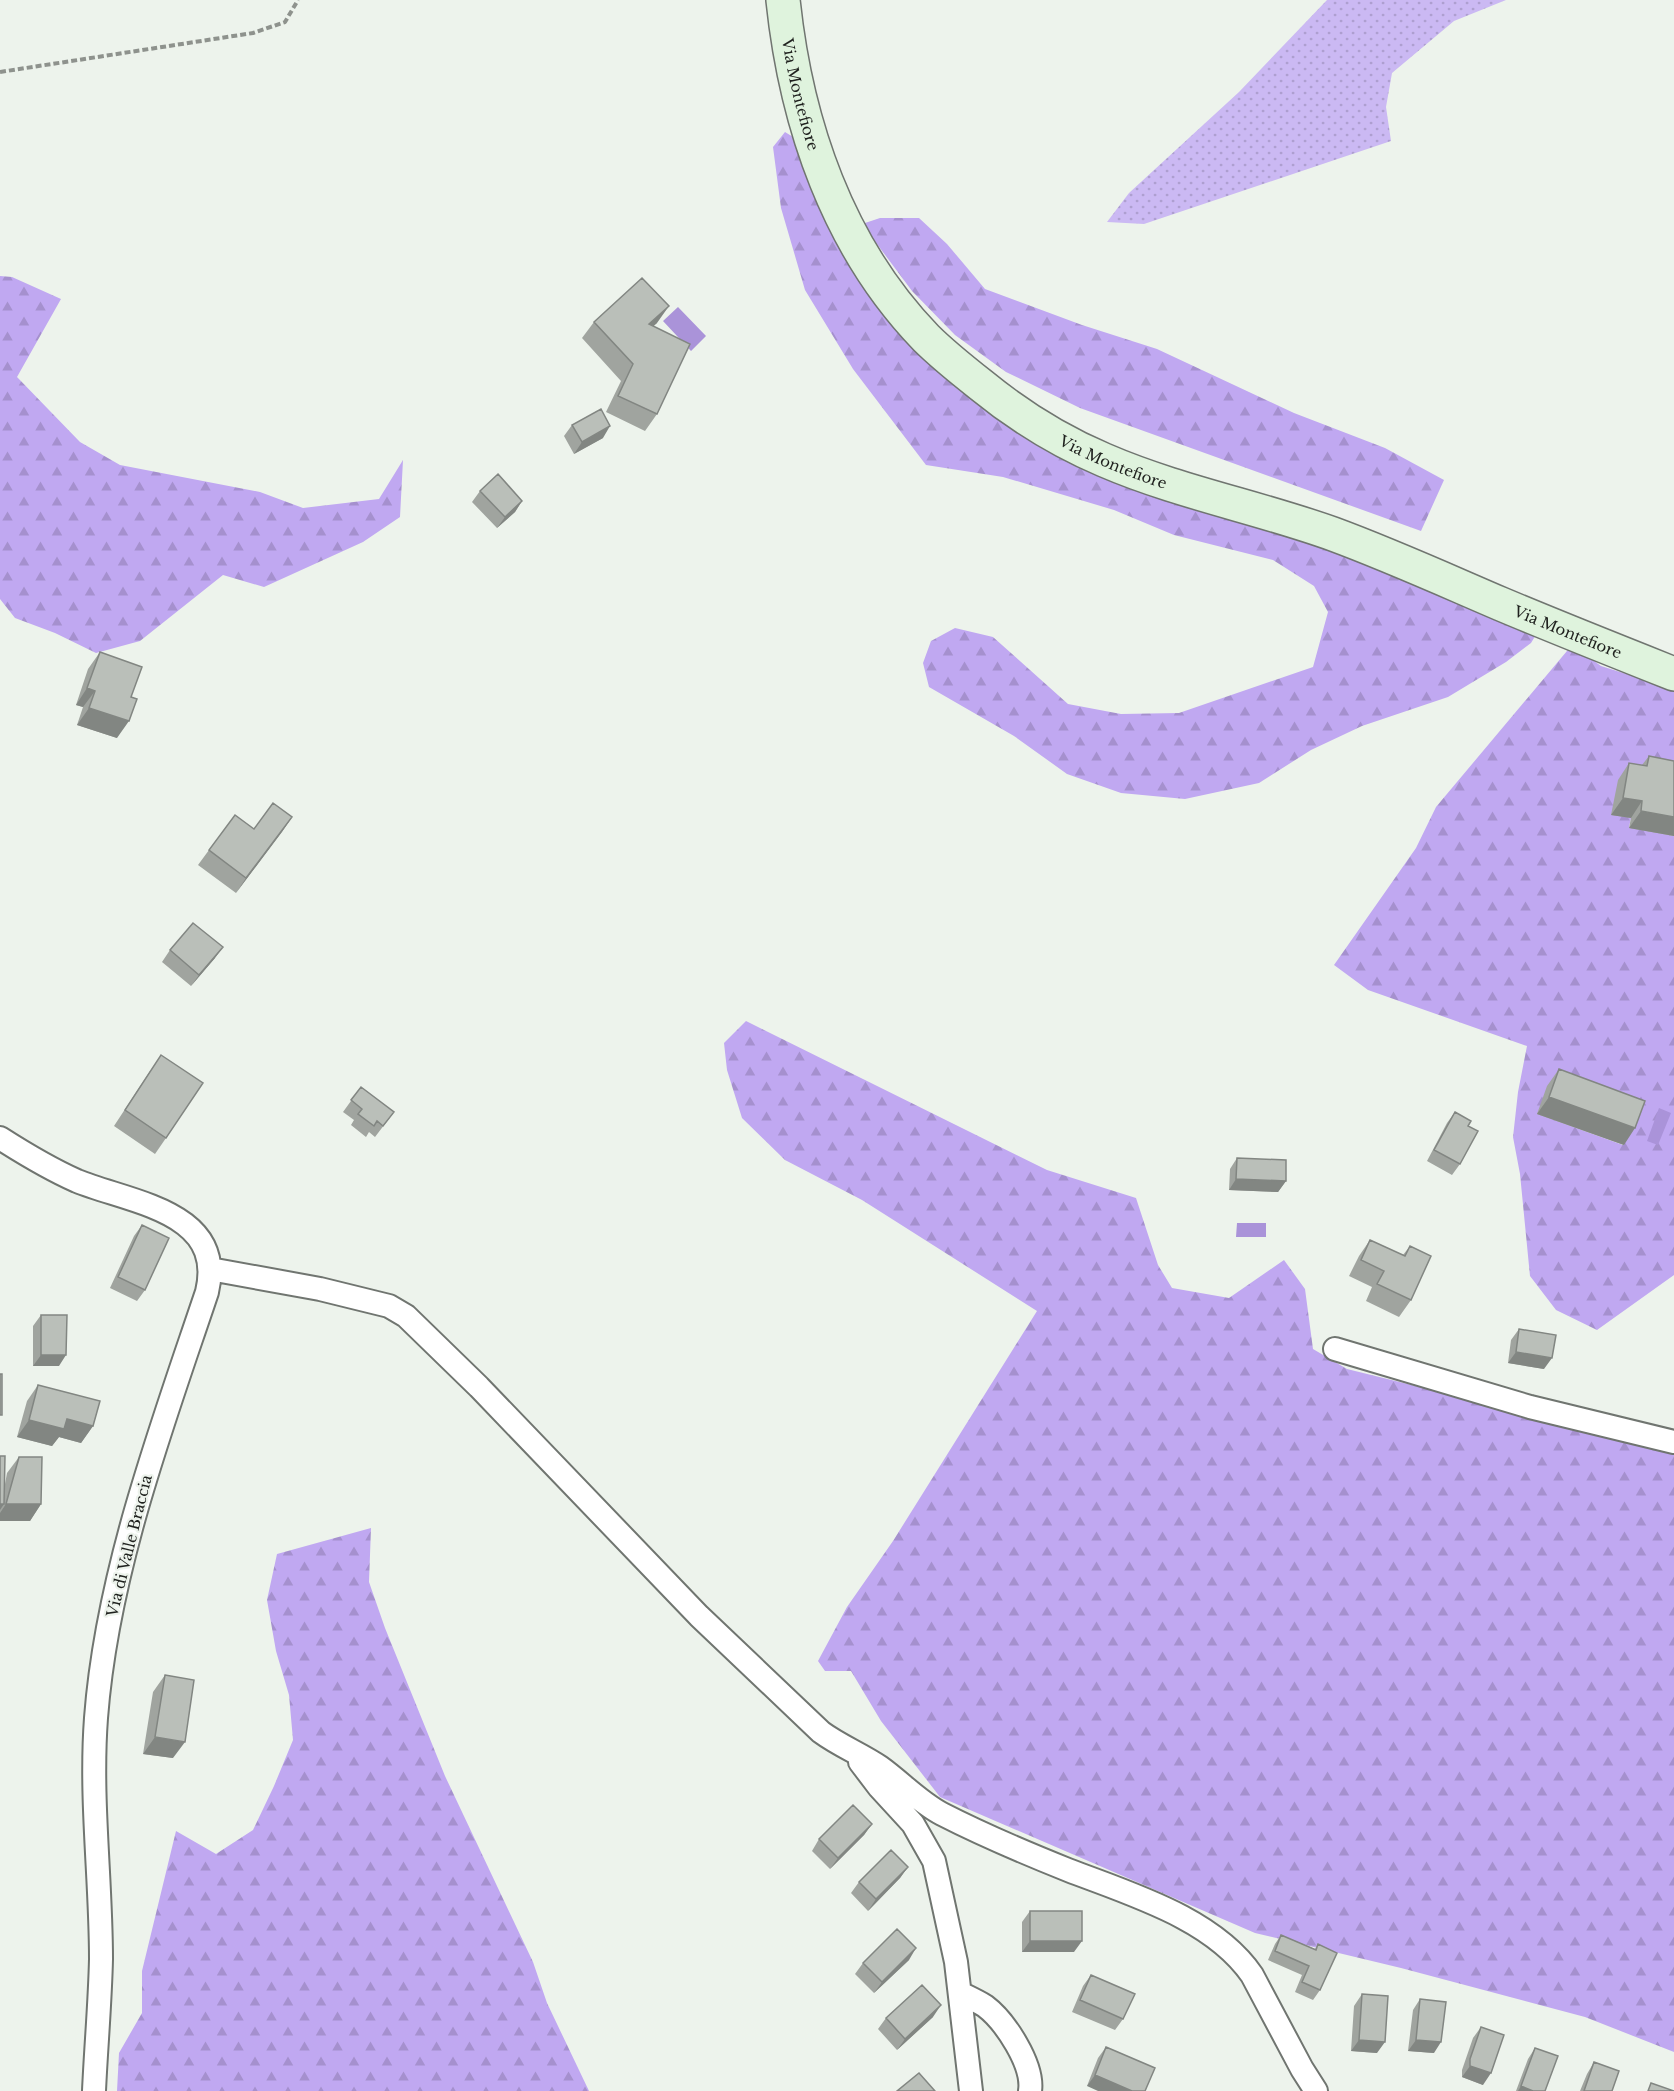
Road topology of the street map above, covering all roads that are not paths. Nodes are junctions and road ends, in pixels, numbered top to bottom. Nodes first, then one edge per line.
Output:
1 (783, 0) edge
2 (1674, 674) edge
3 (0, 1138) edge
4 (210, 1269) junction
5 (1335, 1349) dead end
6 (1674, 1442) edge
7 (855, 1753) junction
8 (960, 1993) junction
9 (94, 2091) edge
10 (971, 2091) edge
11 (1030, 2091) edge
12 (1316, 2091) edge

1 - 2 main road, Via Montefiore
3 - 4 street, Via di Valle Braccia
4 - 7 street
4 - 9 street, Via di Valle Braccia
5 - 6 street
7 - 8 street
7 - 12 street
8 - 10 street
8 - 11 street

